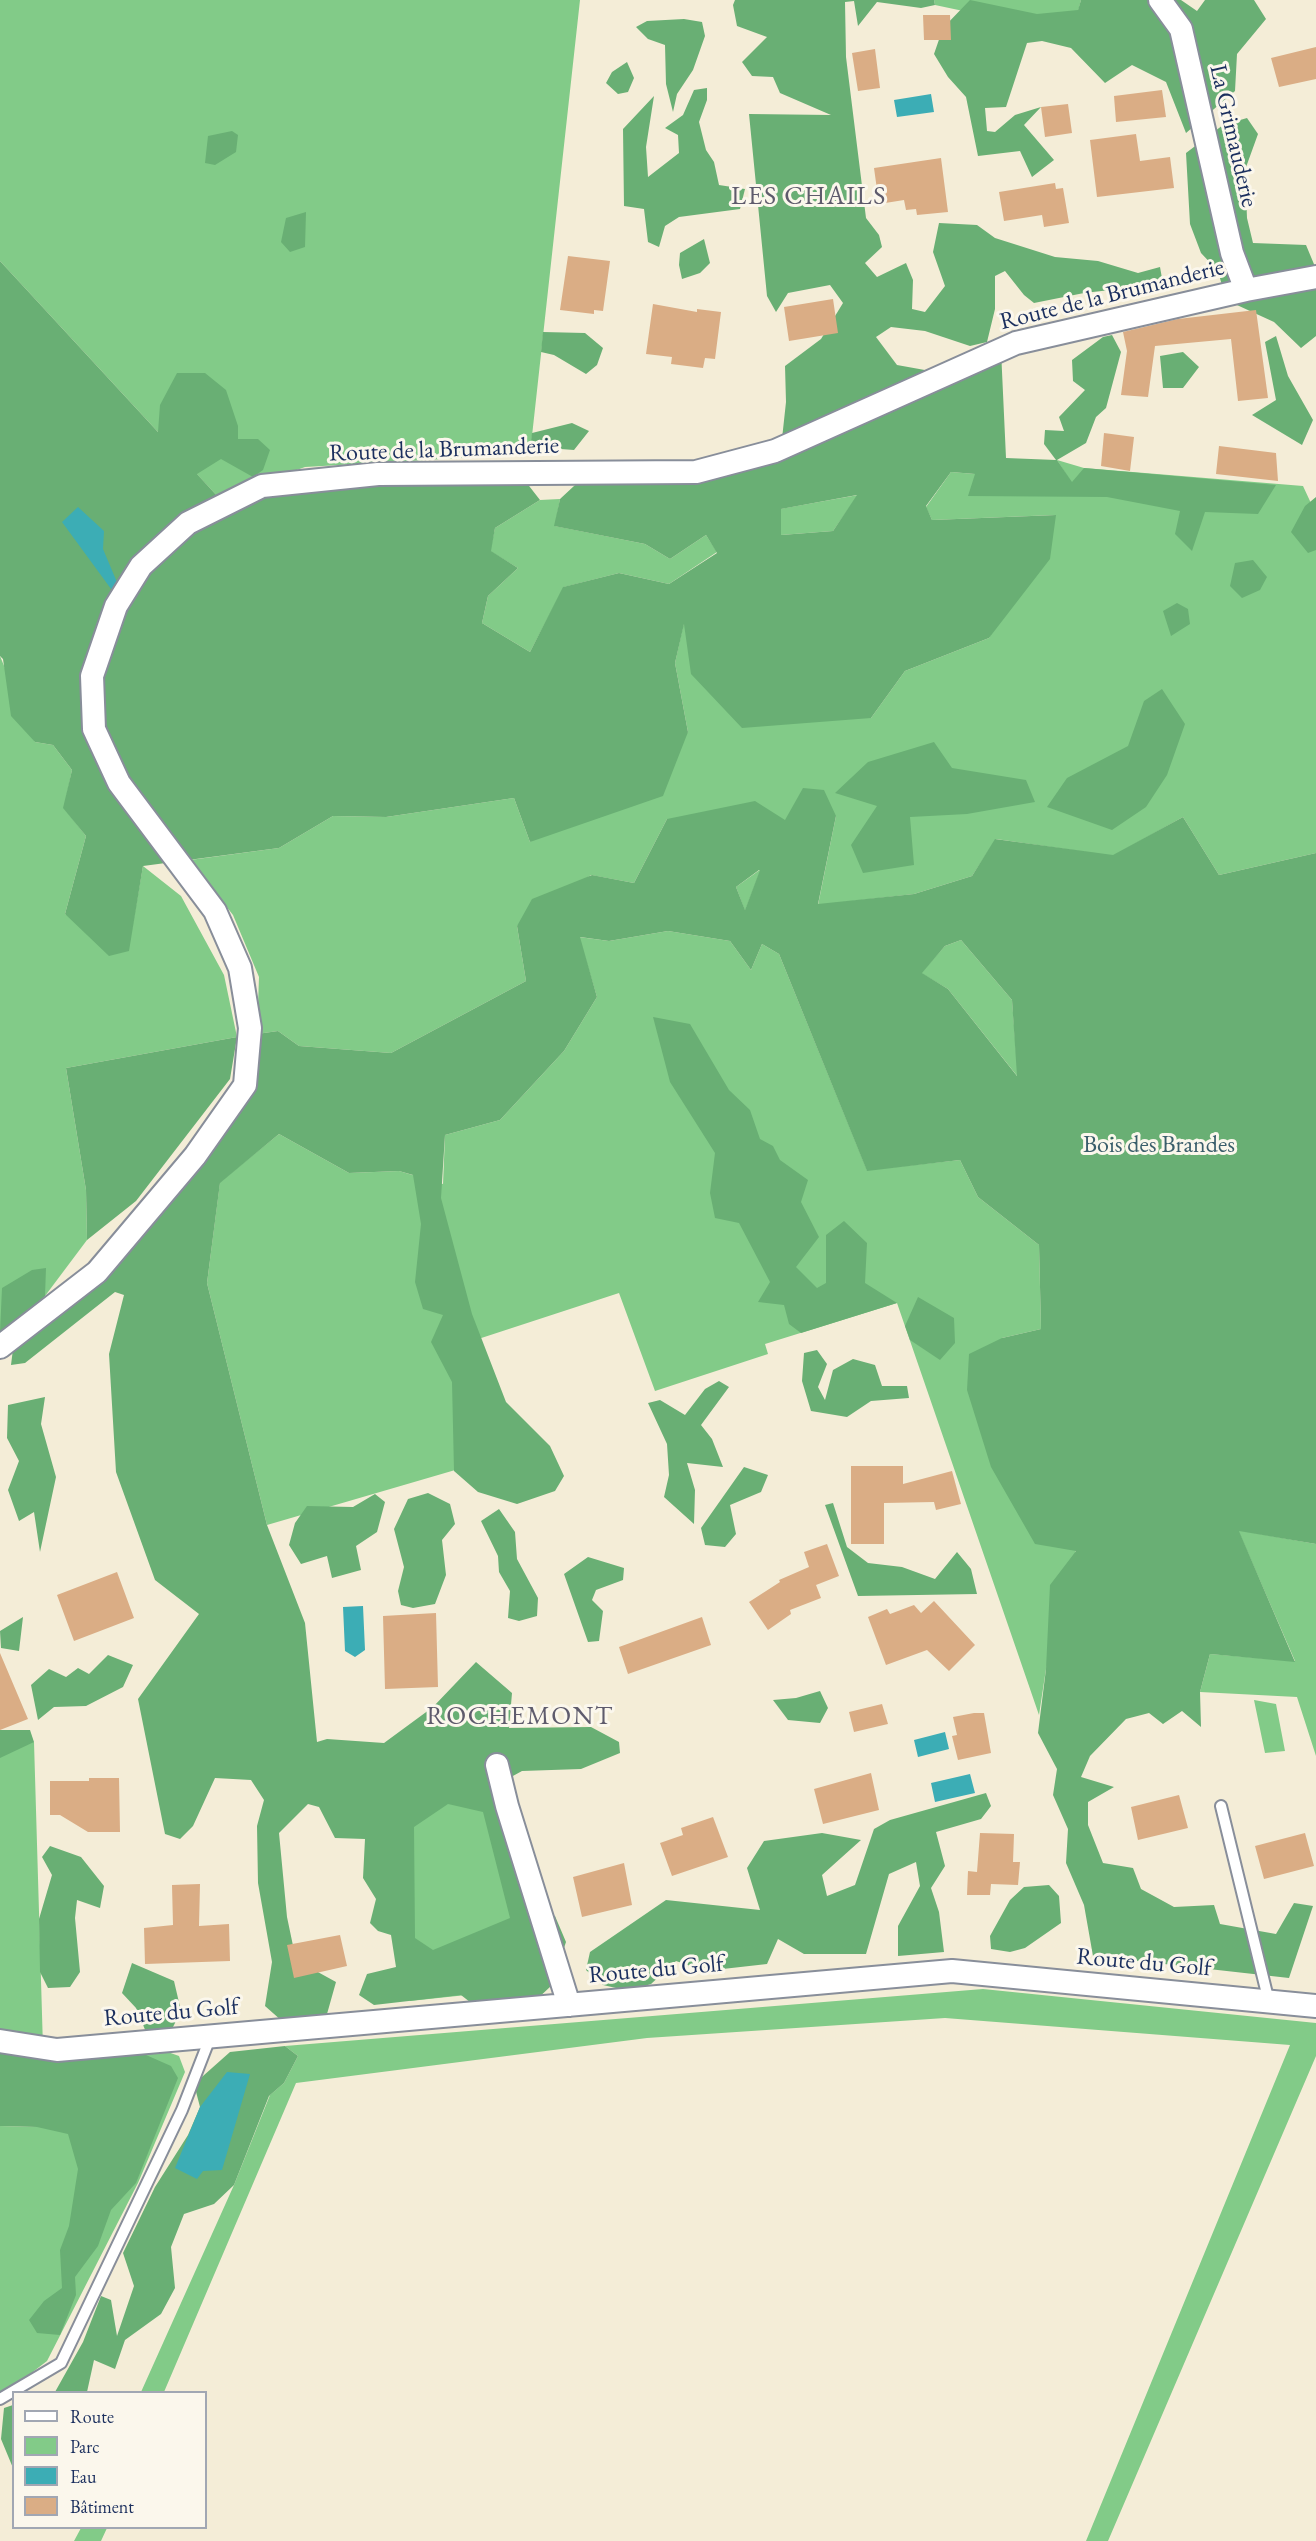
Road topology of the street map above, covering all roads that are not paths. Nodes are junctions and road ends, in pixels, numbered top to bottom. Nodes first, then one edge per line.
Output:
1 (1160, 0) edge
2 (1316, 276) edge
3 (1246, 290) junction
4 (0, 1347) edge
5 (497, 1765) dead end
6 (1221, 1806) dead end
7 (1269, 2002) junction
8 (569, 2005) junction
9 (1316, 2006) edge
10 (210, 2038) junction
11 (0, 2042) edge
12 (14, 2391) edge

1 - 3 street, La Grimauderie
2 - 3 street, Route de la Brumanderie
3 - 4 street, Route de la Brumanderie
5 - 8 street
6 - 7 lane
7 - 8 street, Route du Golf
7 - 9 street, Route du Golf
8 - 10 street, Route du Golf
10 - 11 street, Route du Golf
10 - 12 lane

